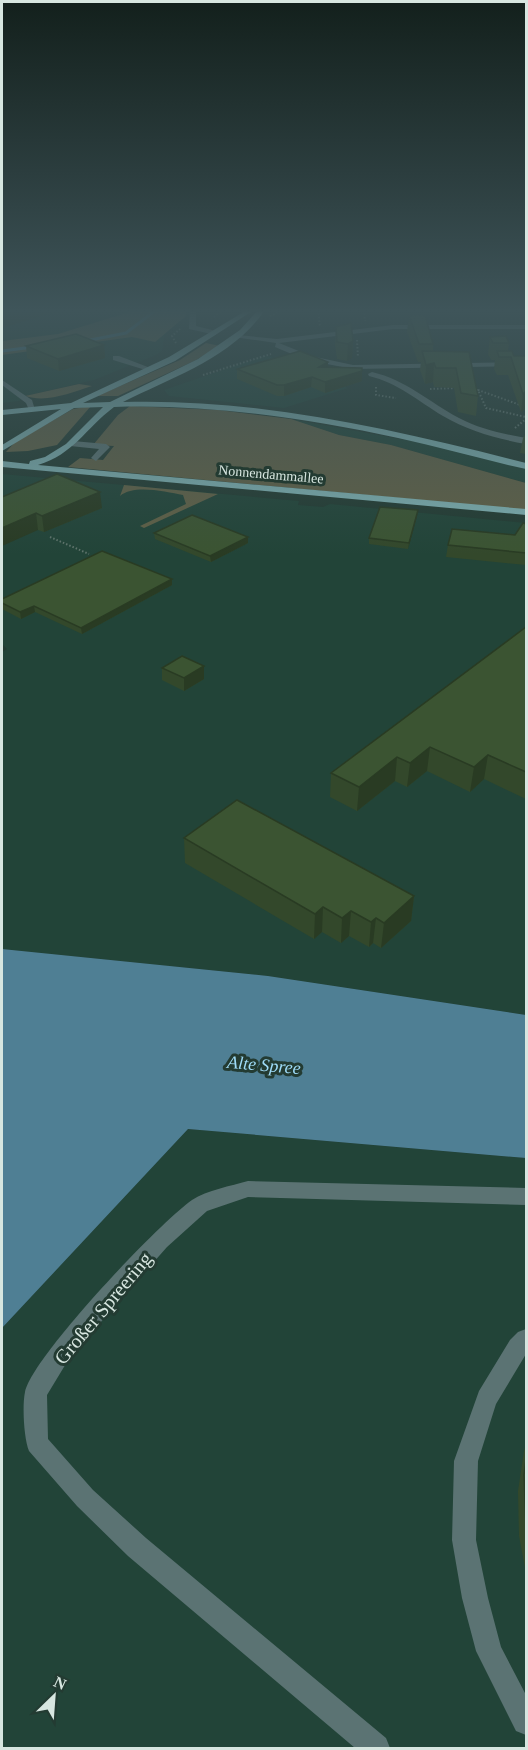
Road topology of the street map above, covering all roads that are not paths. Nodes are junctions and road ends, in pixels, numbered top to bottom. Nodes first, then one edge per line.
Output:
1 (13, 392) edge
2 (101, 392) edge
3 (137, 392) edge
4 (146, 392) edge
5 (414, 392) edge
6 (112, 404) junction
7 (73, 405) junction
8 (168, 405) junction
9 (32, 408) junction
10 (2, 412) edge
11 (526, 441) edge
12 (73, 444) junction
13 (2, 448) edge
14 (96, 458) dead end
15 (2, 460) edge
16 (2, 465) edge
17 (14, 466) junction
18 (526, 466) edge
19 (526, 512) edge
20 (526, 1196) edge
21 (526, 1339) edge
22 (526, 1721) edge
23 (376, 1749) edge

1 - 9 street
2 - 7 main road
3 - 6 main road
4 - 8 main road
5 - 11 street
6 - 7 main road
6 - 8 main road
6 - 12 main road
7 - 9 main road
7 - 13 main road
8 - 18 main road
9 - 10 main road
12 - 14 street
12 - 17 main road
15 - 17 main road
16 - 17 main road, Nonnendammallee
17 - 19 main road, Nonnendammallee
20 - 23 street, Großer Spreering
21 - 22 street

